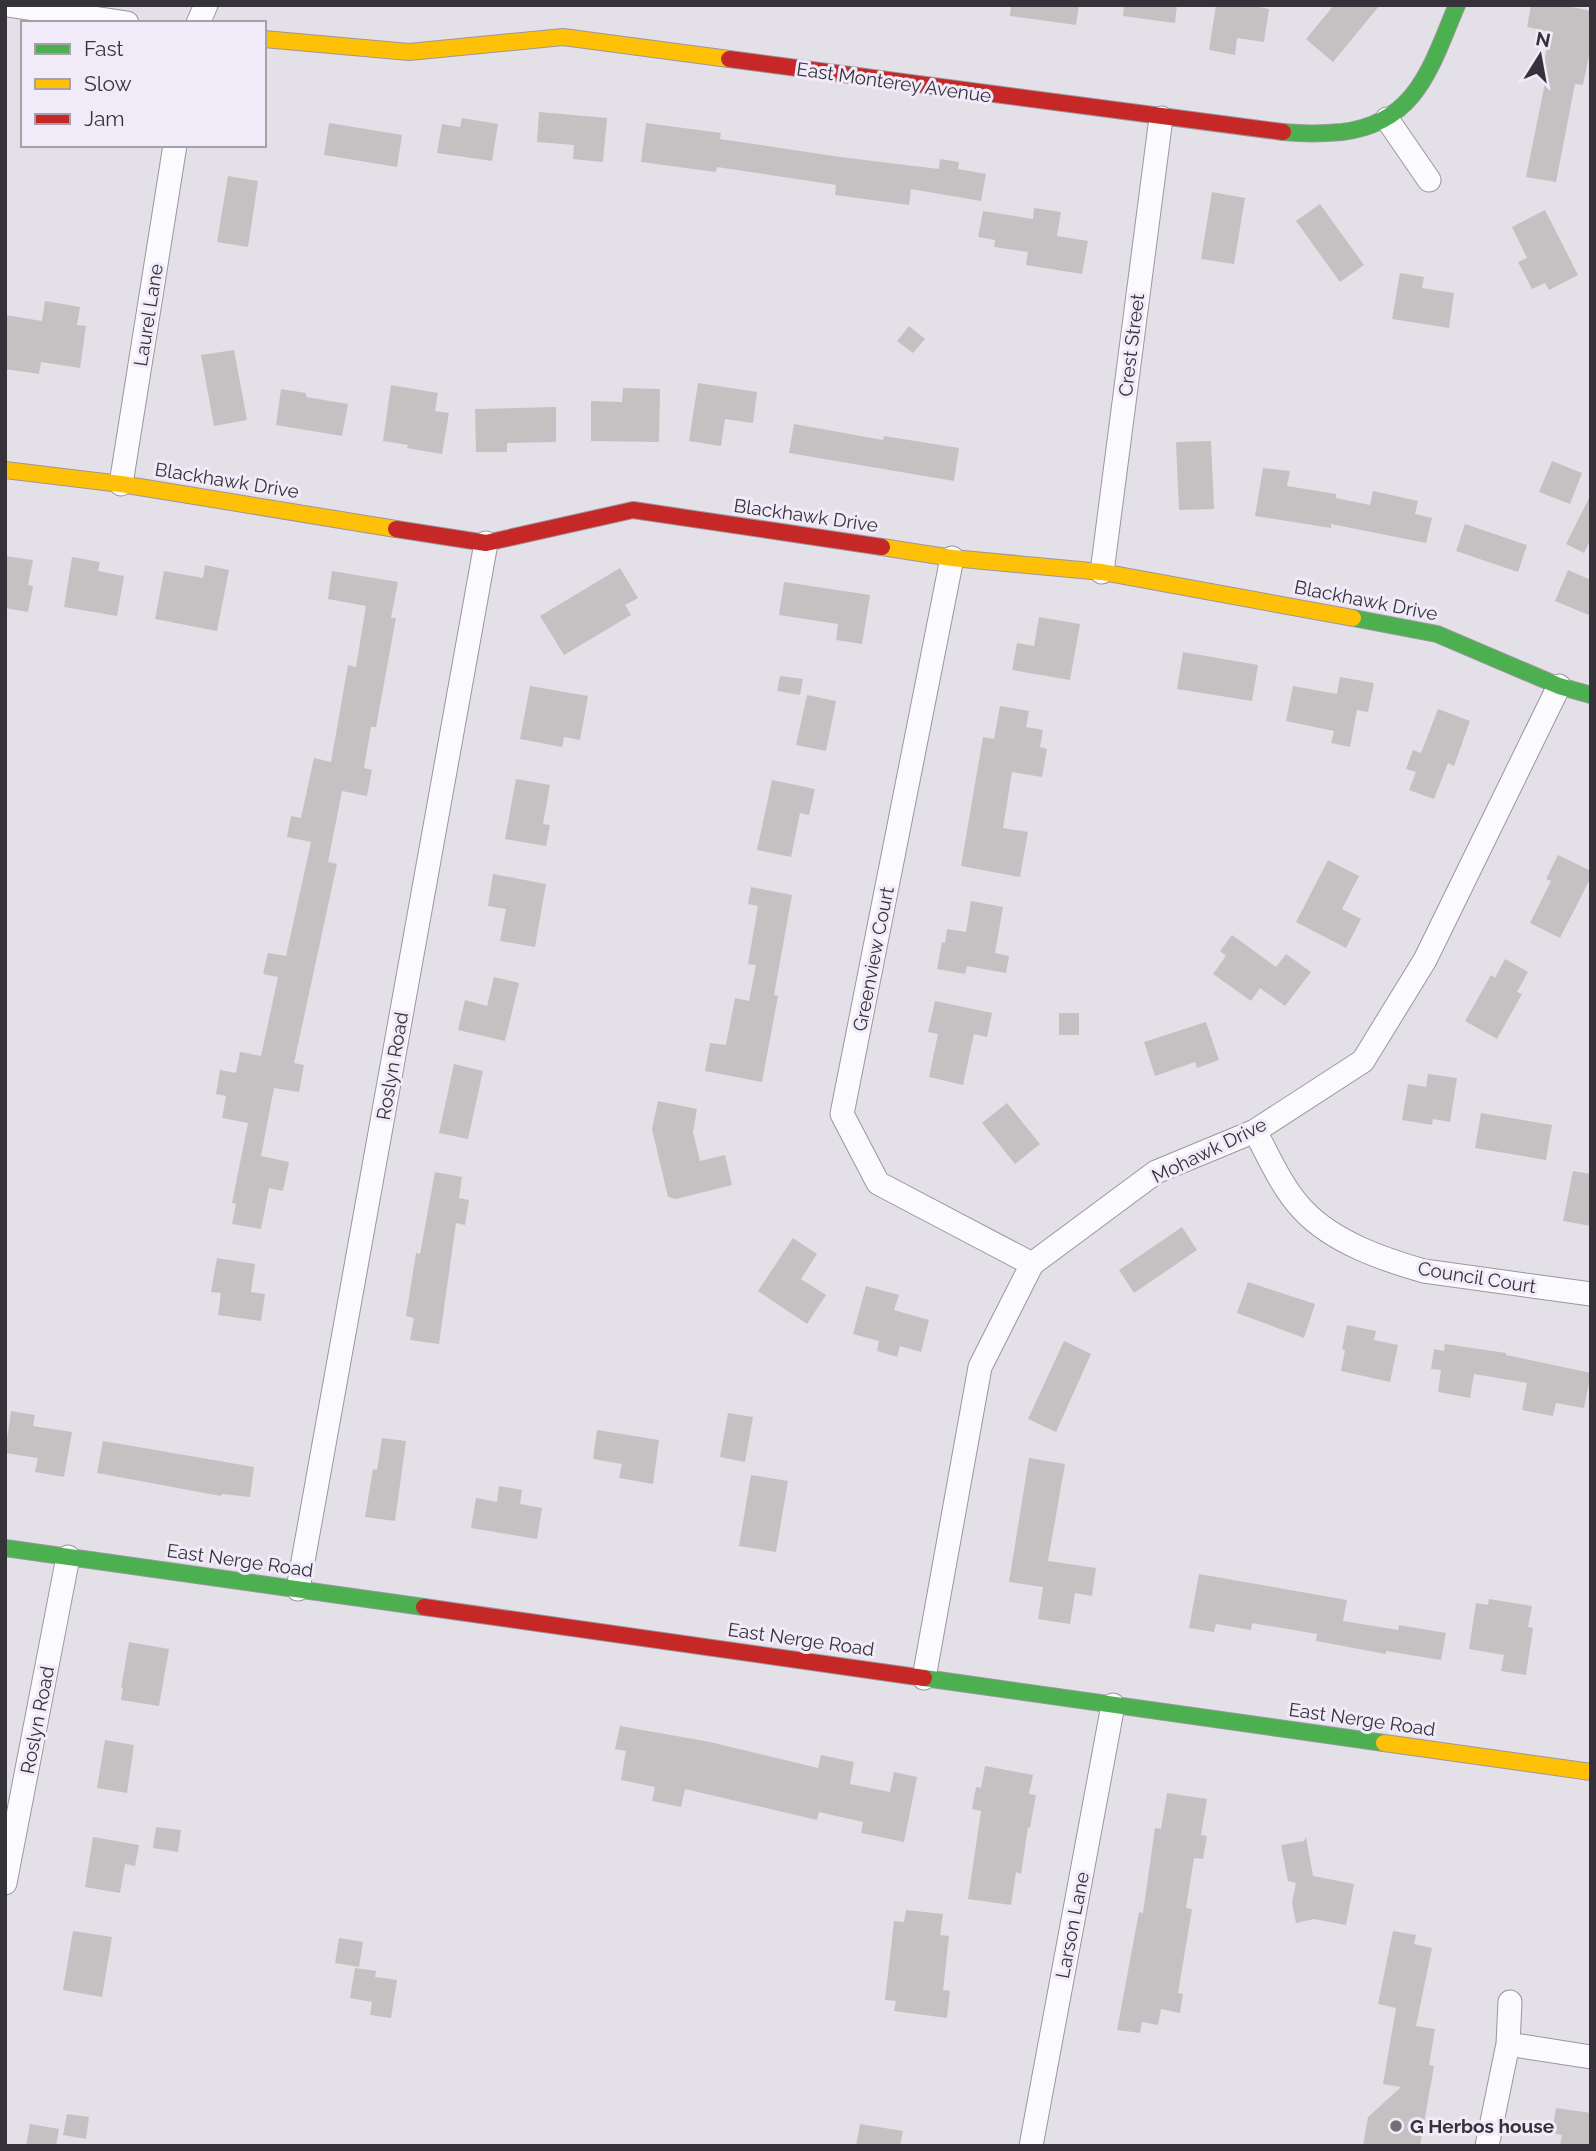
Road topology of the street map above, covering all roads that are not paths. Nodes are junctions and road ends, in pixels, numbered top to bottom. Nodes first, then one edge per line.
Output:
1 (8, 5) edge
2 (206, 5) edge
3 (1457, 5) edge
4 (114, 21) edge
5 (199, 21) edge
6 (266, 39) edge
7 (1161, 118) junction
8 (1387, 119) junction
9 (175, 147) edge
10 (1429, 180) dead end
11 (5, 470) edge
12 (121, 484) junction
13 (486, 543) junction
14 (952, 558) junction
15 (1102, 572) junction
16 (1559, 686) junction
17 (1591, 695) edge
18 (1255, 1131) junction
19 (1032, 1264) junction
20 (1591, 1294) edge
21 (5, 1548) edge
22 (68, 1557) junction
23 (298, 1589) junction
24 (924, 1678) junction
25 (1113, 1705) junction
26 (1591, 1772) edge
27 (5, 1882) edge
28 (1510, 2001) dead end
29 (1508, 2044) junction
30 (1591, 2057) edge
31 (1031, 2146) edge
32 (1487, 2146) edge

1 - 4 street
2 - 5 street
3 - 8 street, East Monterey Avenue
6 - 7 street, East Monterey Avenue
7 - 8 street, East Monterey Avenue
7 - 15 street, Crest Street
8 - 10 street
9 - 12 street, Laurel Lane
11 - 12 street, Blackhawk Drive
12 - 13 street, Blackhawk Drive
13 - 14 street, Blackhawk Drive
13 - 23 street, Roslyn Road
14 - 15 street, Blackhawk Drive
14 - 19 street, Greenview Court
15 - 16 street, Blackhawk Drive
16 - 17 street, Blackhawk Drive
16 - 18 street, Mohawk Drive
18 - 19 street, Mohawk Drive
18 - 20 street, Council Court
19 - 24 street, Mohawk Drive
21 - 22 street, East Nerge Road
22 - 23 street, East Nerge Road
22 - 27 street, Roslyn Road
23 - 24 street, East Nerge Road
24 - 25 street, East Nerge Road
25 - 26 street, East Nerge Road
25 - 31 street, Larson Lane
28 - 29 street
29 - 30 street
29 - 32 street

